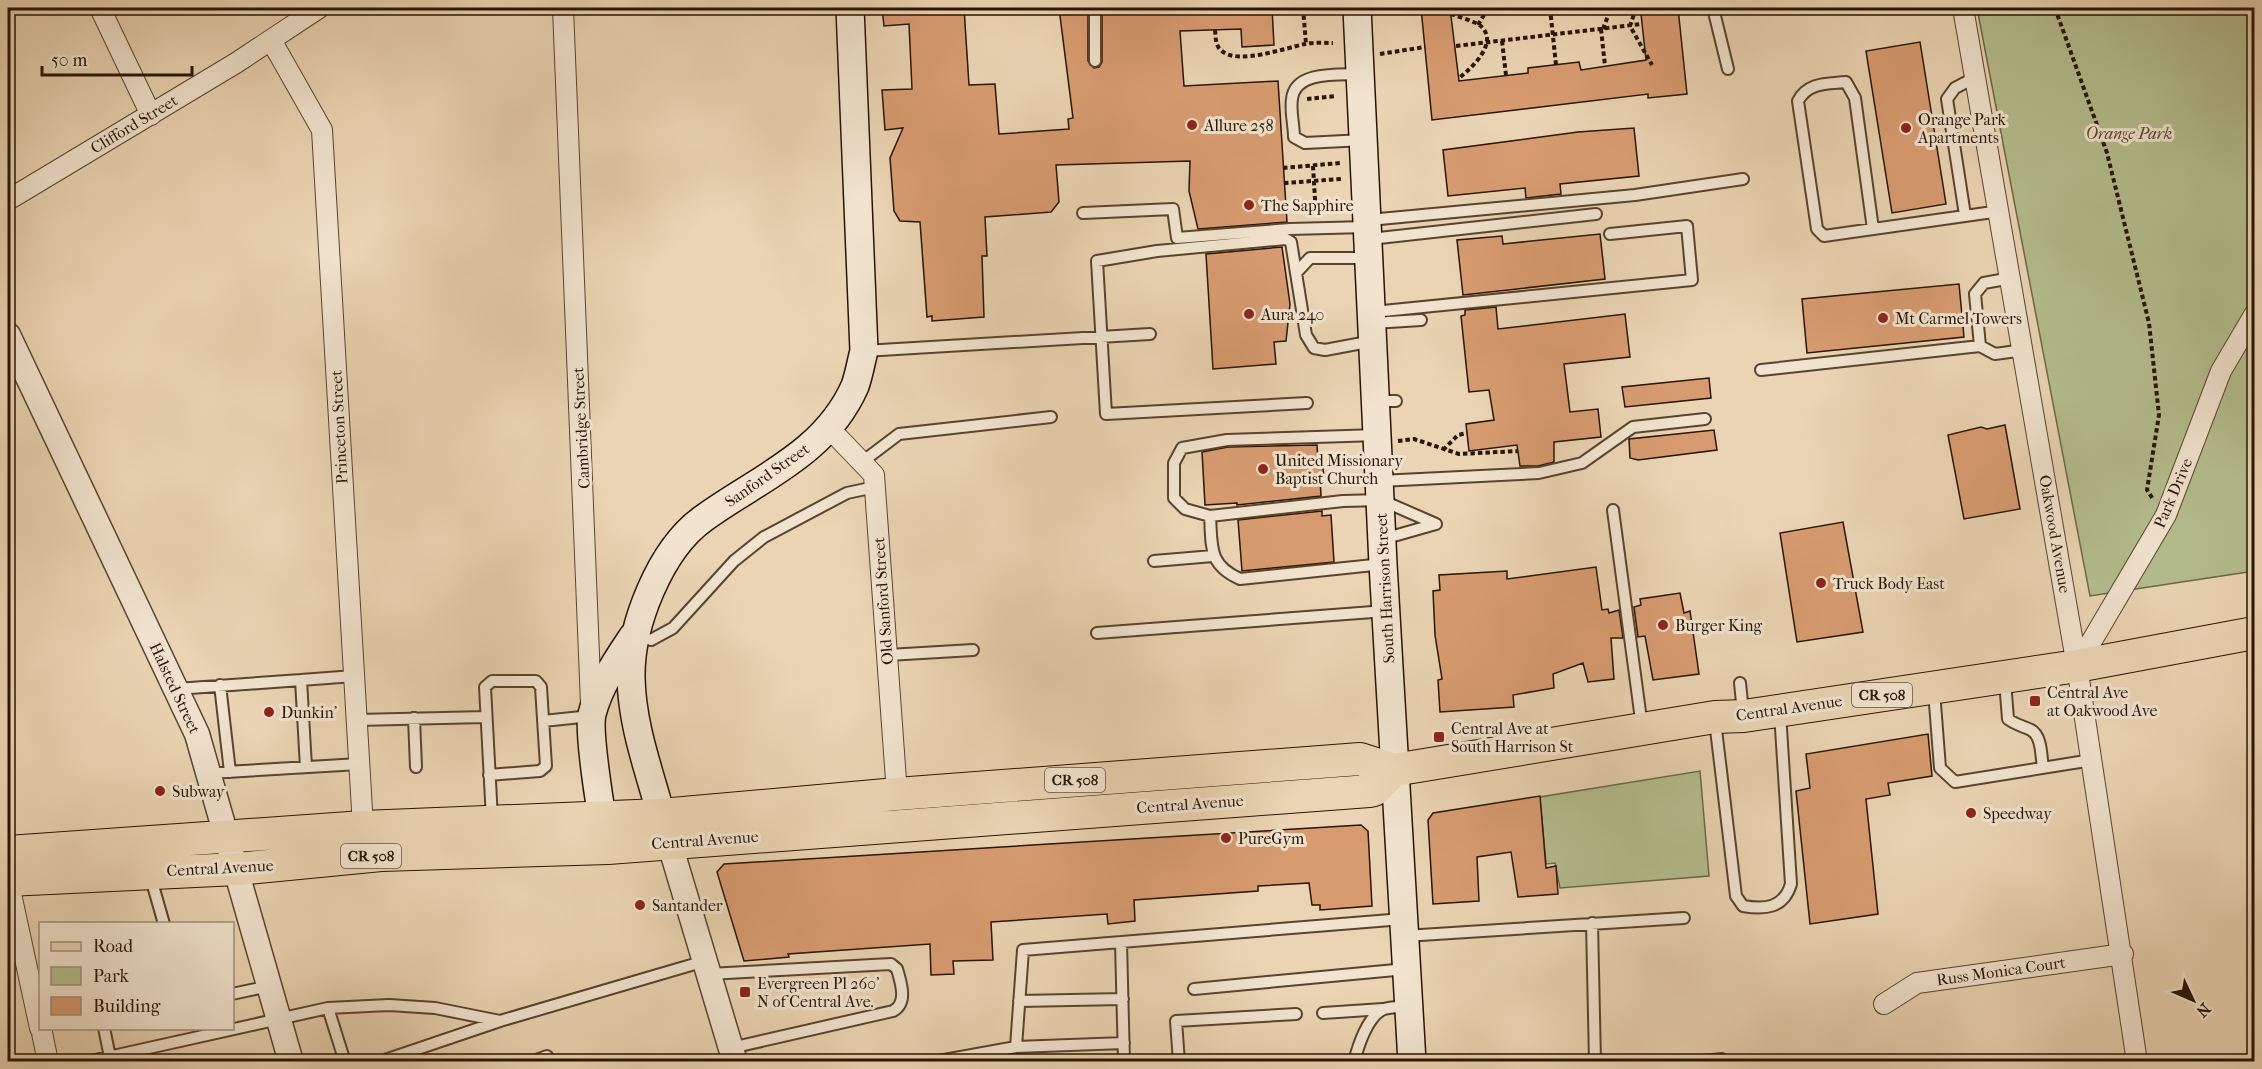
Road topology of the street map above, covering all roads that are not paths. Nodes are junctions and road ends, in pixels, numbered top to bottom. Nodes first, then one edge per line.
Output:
1 (100, 8) edge
2 (319, 8) edge
3 (562, 8) edge
4 (850, 8) edge
5 (1095, 8) edge
6 (1357, 8) edge
7 (1713, 8) edge
8 (1963, 8) edge
9 (271, 40) junction
10 (1095, 62) dead end
11 (1367, 64) junction
12 (1728, 69) dead end
13 (1977, 76) junction
14 (151, 114) junction
15 (1365, 140) junction
16 (1743, 179) dead end
17 (8, 200) edge
18 (2000, 212) junction
19 (1083, 213) dead end
20 (1596, 214) dead end
21 (1965, 215) junction
22 (1873, 229) junction
23 (1610, 234) dead end
24 (1369, 236) junction
25 (1296, 273) junction
26 (2011, 278) junction
27 (2254, 315) edge
28 (1421, 320) dead end
29 (1373, 325) junction
30 (1150, 334) dead end
31 (8, 335) edge
32 (1102, 337) junction
33 (1980, 346) junction
34 (2024, 350) junction
35 (864, 351) junction
36 (1761, 370) dead end
37 (1307, 403) dead end
38 (1051, 417) dead end
39 (1705, 418) dead end
40 (828, 427) junction
41 (1386, 438) junction
42 (862, 462) junction
43 (874, 487) junction
44 (1381, 491) junction
45 (1613, 510) dead end
46 (1210, 516) junction
47 (1383, 551) junction
48 (1212, 556) junction
49 (1154, 561) dead end
50 (1386, 611) junction
51 (1097, 633) dead end
52 (2254, 633) edge
53 (634, 635) junction
54 (973, 650) dead end
55 (888, 655) junction
56 (2077, 666) junction
57 (2004, 675) junction
58 (354, 676) junction
59 (300, 680) junction
60 (1740, 683) dead end
61 (220, 685) junction
62 (1934, 687) junction
63 (176, 689) junction
64 (1779, 711) junction
65 (591, 716) junction
66 (486, 717) junction
67 (1729, 717) junction
68 (414, 718) junction
69 (357, 720) junction
70 (543, 721) junction
71 (1642, 729) junction
72 (2092, 760) junction
73 (359, 764) junction
74 (306, 767) junction
75 (416, 767) dead end
76 (2043, 768) junction
77 (1394, 770) junction
78 (219, 772) junction
79 (489, 775) junction
80 (897, 794) junction
81 (492, 822) junction
82 (363, 827) junction
83 (665, 828) junction
84 (606, 833) junction
85 (227, 838) junction
86 (8, 852) edge
87 (237, 869) junction
88 (149, 872) junction
89 (8, 880) edge
90 (1684, 918) dead end
91 (163, 922) edge
92 (1592, 923) junction
93 (1404, 927) junction
94 (1121, 942) junction
95 (2123, 954) junction
96 (707, 967) junction
97 (1406, 969) junction
98 (269, 986) junction
99 (1194, 988) dead end
100 (234, 994) edge
101 (1123, 999) junction
102 (1019, 1001) junction
103 (1884, 1004) dead end
104 (328, 1008) junction
105 (1396, 1008) junction
106 (1323, 1013) dead end
107 (1296, 1014) dead end
108 (279, 1020) junction
109 (500, 1022) junction
110 (39, 1023) edge
111 (40, 1030) edge
112 (104, 1030) edge
113 (233, 1030) edge
114 (234, 1030) edge
115 (1124, 1043) junction
116 (1016, 1047) junction
117 (733, 1055) edge
118 (110, 1057) junction
119 (1722, 1059) dead end
120 (48, 1062) edge
121 (86, 1062) edge
122 (291, 1062) edge
123 (345, 1062) edge
124 (379, 1062) edge
125 (531, 1062) edge
126 (549, 1062) edge
127 (933, 1062) edge
128 (1124, 1062) edge
129 (1179, 1062) edge
130 (1354, 1062) edge
131 (1412, 1062) edge
132 (1595, 1062) edge
133 (1695, 1062) edge
134 (2138, 1062) edge

1 - 14 street
2 - 9 street, Clifford Street
3 - 65 street, Cambridge Street
4 - 35 main road, Sanford Street
5 - 10 lane
6 - 11 main road, South Harrison Street
7 - 12 lane
8 - 13 street, Oakwood Avenue
9 - 14 street, Clifford Street
9 - 58 street, Princeton Street
11 - 15 main road, South Harrison Street
11 - 15 lane
13 - 18 street, Oakwood Avenue
13 - 21 lane
14 - 17 street, Clifford Street
15 - 24 main road, South Harrison Street
16 - 24 lane
18 - 21 lane
18 - 26 street, Oakwood Avenue
19 - 24 lane
20 - 24 lane
21 - 22 lane
22 - 22 lane
23 - 29 lane
24 - 25 lane
24 - 29 main road, South Harrison Street
25 - 29 lane
25 - 32 lane
26 - 33 lane
26 - 34 street, Oakwood Avenue
27 - 56 street, Park Drive
28 - 29 lane
29 - 41 main road, South Harrison Street
30 - 32 lane
31 - 63 street, Halsted Street
32 - 35 lane
32 - 37 lane
33 - 34 lane
33 - 36 lane
34 - 56 street, Oakwood Avenue
35 - 40 main road, Sanford Street
38 - 42 lane
39 - 44 lane
40 - 42 street, Old Sanford Street
40 - 53 main road, Sanford Street
41 - 44 main road, South Harrison Street
41 - 46 lane
42 - 43 street, Old Sanford Street
43 - 53 lane
43 - 55 street, Old Sanford Street
44 - 46 lane
44 - 47 main road, South Harrison Street
44 - 47 lane
45 - 71 lane
46 - 48 lane
47 - 48 lane
47 - 50 main road, South Harrison Street
48 - 49 lane
50 - 51 lane
50 - 77 main road, South Harrison Street
52 - 56 main road, Central Avenue / CR 508
53 - 65 main road
53 - 83 main road, Sanford Street
54 - 55 lane
55 - 80 street, Old Sanford Street
56 - 57 main road, Central Avenue / CR 508
56 - 72 street, Oakwood Avenue
57 - 62 main road, Central Avenue / CR 508
57 - 76 lane
58 - 59 lane
58 - 69 street, Princeton Street
59 - 61 lane
59 - 74 lane
60 - 67 lane
61 - 63 lane
61 - 78 lane
62 - 64 main road, Central Avenue / CR 508
62 - 76 lane
63 - 78 street, Halsted Street
64 - 67 main road, Central Avenue / CR 508
64 - 67 lane
65 - 70 lane
65 - 84 main road, Cambridge Street
66 - 68 lane
66 - 70 lane
66 - 79 lane
67 - 71 main road, Central Avenue / CR 508
68 - 69 lane
68 - 75 lane
69 - 73 street, Princeton Street
70 - 79 lane
71 - 77 main road, Central Avenue / CR 508
72 - 76 lane
72 - 95 street, Oakwood Avenue
73 - 74 lane
73 - 82 street, Princeton Street
74 - 78 lane
77 - 80 main road, Central Avenue / CR 508
77 - 83 main road, Central Avenue / CR 508
77 - 93 main road, South Harrison Street
78 - 85 street, Halsted Street
79 - 81 lane
80 - 83 main road, Central Avenue / CR 508
81 - 82 main road, Central Avenue / CR 508
81 - 84 main road, Central Avenue / CR 508
82 - 85 main road, Central Avenue / CR 508
83 - 84 main road, Central Avenue / CR 508
83 - 96 street
84 - 87 main road, Central Avenue / CR 508
85 - 86 main road, Central Avenue / CR 508
85 - 87 street, Halsted Street
87 - 88 main road, Central Avenue / CR 508
87 - 98 street, Halsted Street
88 - 89 main road, Central Avenue / CR 508
88 - 91 lane
89 - 110 street
90 - 92 lane
92 - 93 lane
92 - 132 lane
93 - 94 lane
93 - 97 main road, South Harrison Street
94 - 101 lane
94 - 102 lane
95 - 103 street, Russ Monica Court
95 - 134 street, Oakwood Avenue
96 - 109 lane
96 - 117 street
96 - 117 lane
97 - 99 lane
97 - 105 main road, South Harrison Street
98 - 100 lane
98 - 108 street, Halsted Street
101 - 102 lane
101 - 115 lane
102 - 116 lane
104 - 108 lane
104 - 109 lane
104 - 123 lane
105 - 106 lane
105 - 130 lane
105 - 131 main road, South Harrison Street
107 - 129 lane
108 - 114 lane
108 - 122 street, Halsted Street
109 - 124 lane
111 - 120 street
112 - 118 lane
113 - 118 lane
115 - 116 lane
115 - 128 lane
116 - 127 lane
118 - 121 lane
119 - 133 lane
125 - 126 lane

